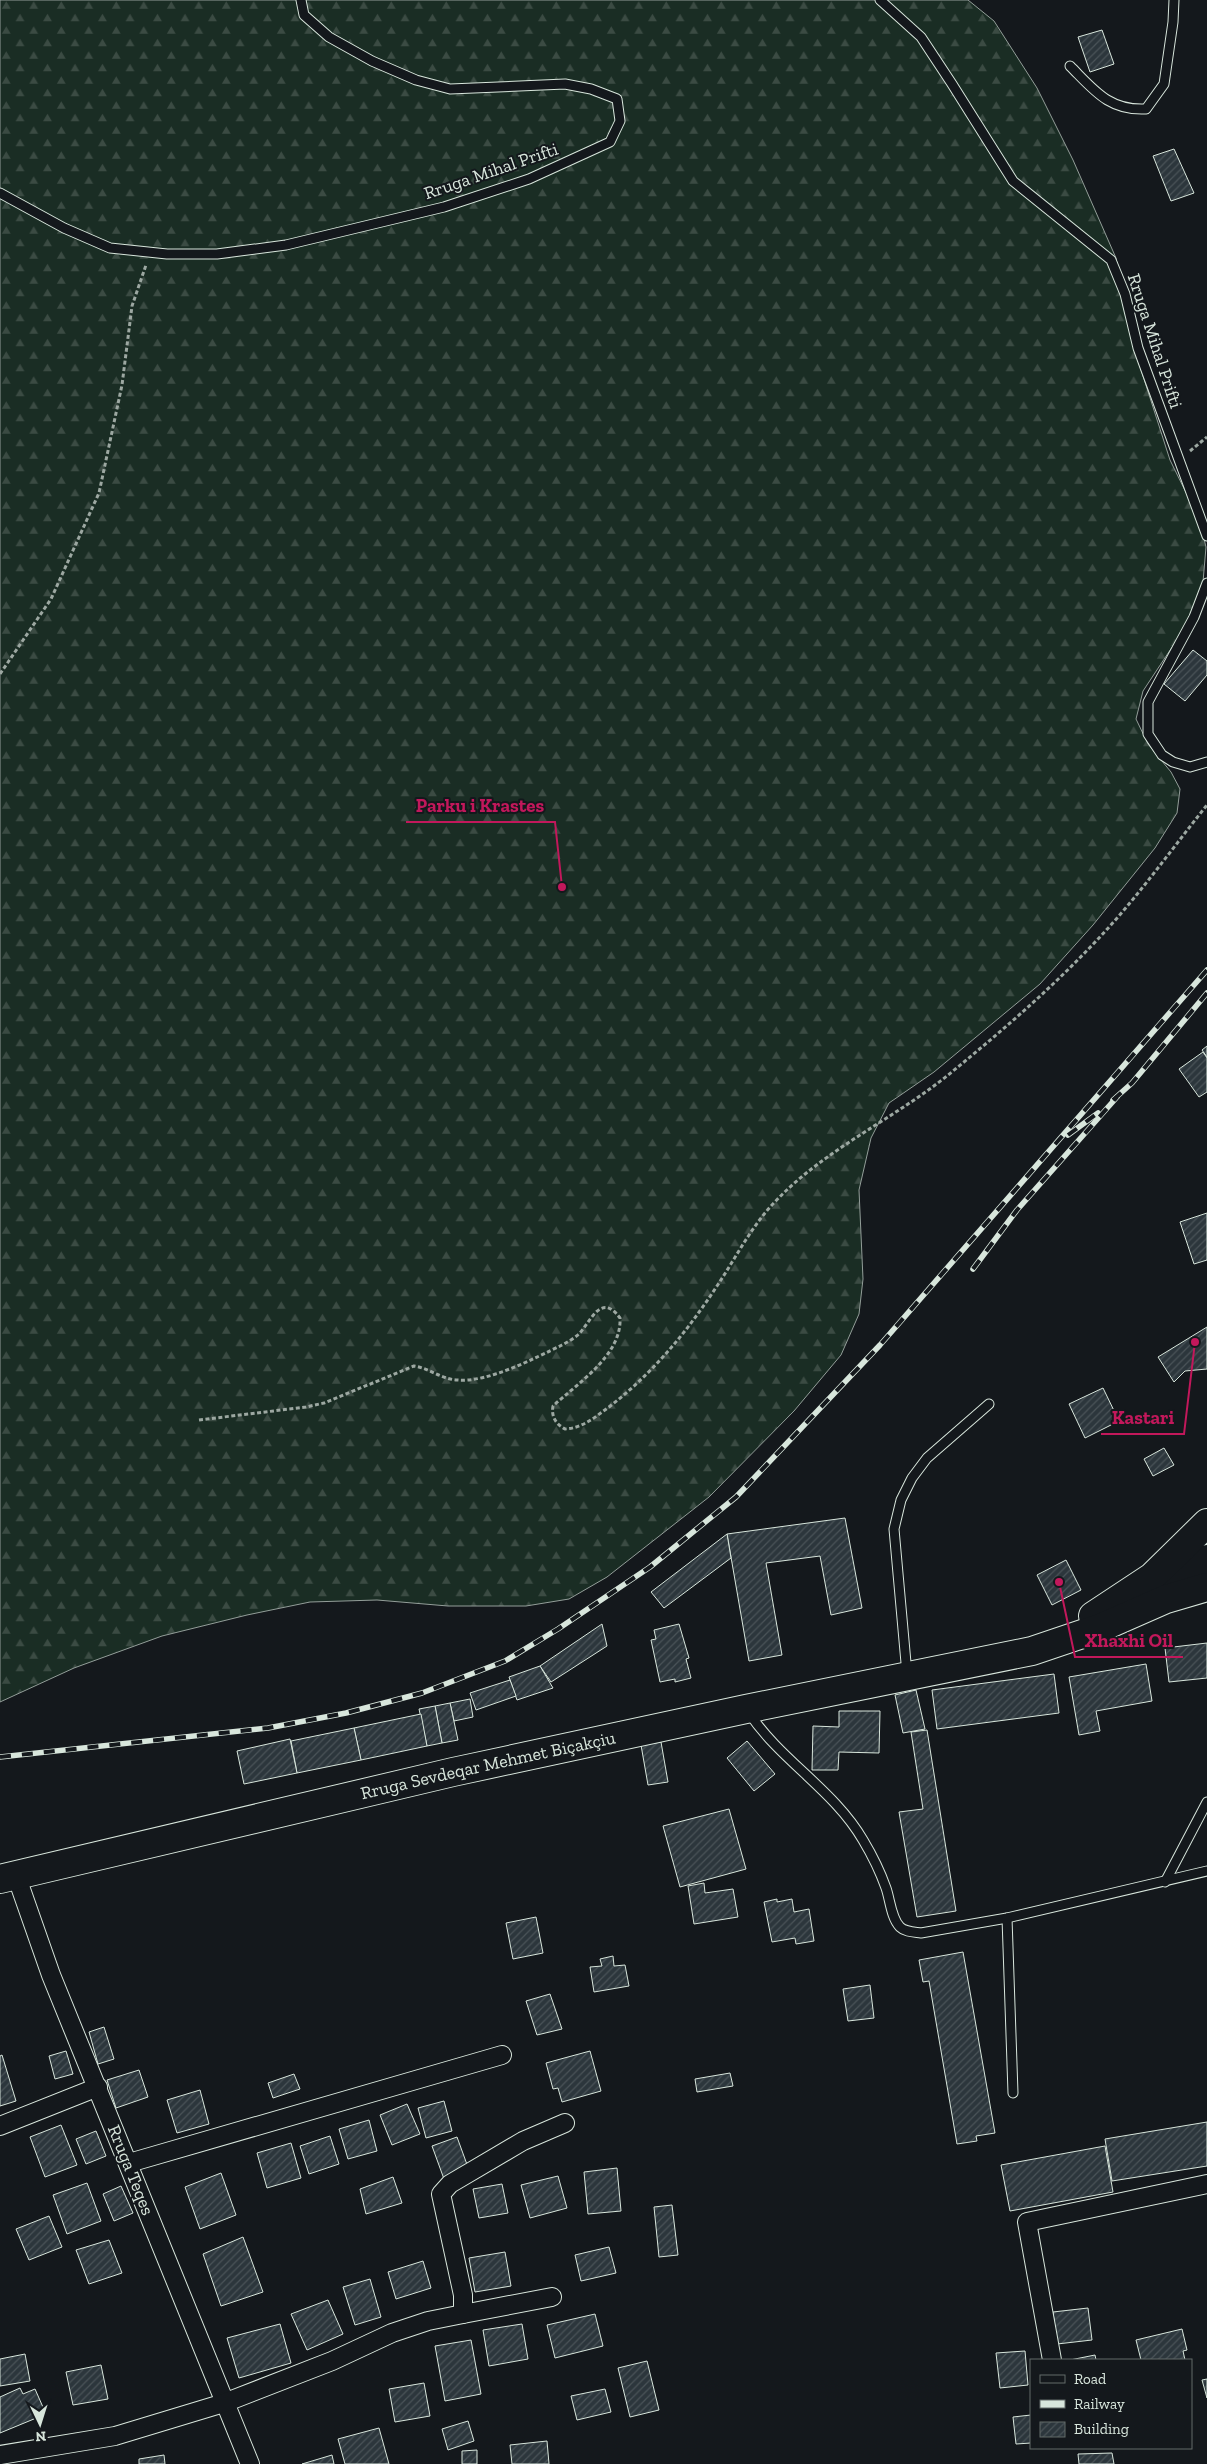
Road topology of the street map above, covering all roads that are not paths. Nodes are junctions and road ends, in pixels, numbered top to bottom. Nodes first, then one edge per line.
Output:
1 (301, 0) edge
2 (880, 0) edge
3 (1174, 0) edge
4 (1070, 66) dead end
5 (0, 193) edge
6 (1207, 536) edge
7 (1207, 583) edge
8 (1207, 762) edge
9 (989, 1404) dead end
10 (1207, 1523) edge
11 (1207, 1559) edge
12 (1207, 1587) edge
13 (1128, 1615) junction
14 (978, 1662) junction
15 (907, 1676) junction
16 (746, 1709) junction
17 (1207, 1802) edge
18 (1207, 1871) edge
19 (8, 1877) edge
20 (1165, 1882) junction
21 (1007, 1918) junction
22 (502, 2054) dead end
23 (98, 2087) junction
24 (1013, 2093) dead end
25 (565, 2123) dead end
26 (0, 2126) edge
27 (129, 2163) junction
28 (1207, 2184) edge
29 (552, 2297) dead end
30 (463, 2314) junction
31 (1052, 2359) edge
32 (224, 2403) junction
33 (0, 2455) edge
34 (250, 2464) edge

1 - 5 lane, Rruga Mihal Prifti
2 - 6 lane, Rruga Mihal Prifti
3 - 4 lane
7 - 8 lane
9 - 15 lane
10 - 14 main road
11 - 13 main road
12 - 13 main road
13 - 14 main road
14 - 15 main road, Rruga Sevdeqar Mehmet Biçakçiu
15 - 16 main road, Rruga Sevdeqar Mehmet Biçakçiu
16 - 19 main road, Rruga Sevdeqar Mehmet Biçakçiu
16 - 21 lane
17 - 20 lane
18 - 20 lane
19 - 23 street, Rruga Teqes
20 - 21 lane
21 - 24 lane
22 - 27 street
23 - 26 street
23 - 27 street, Rruga Teqes
25 - 30 street
27 - 32 street, Rruga Teqes
28 - 31 street
29 - 30 street
30 - 32 street
32 - 33 street
32 - 34 street, Rruga Teqes

